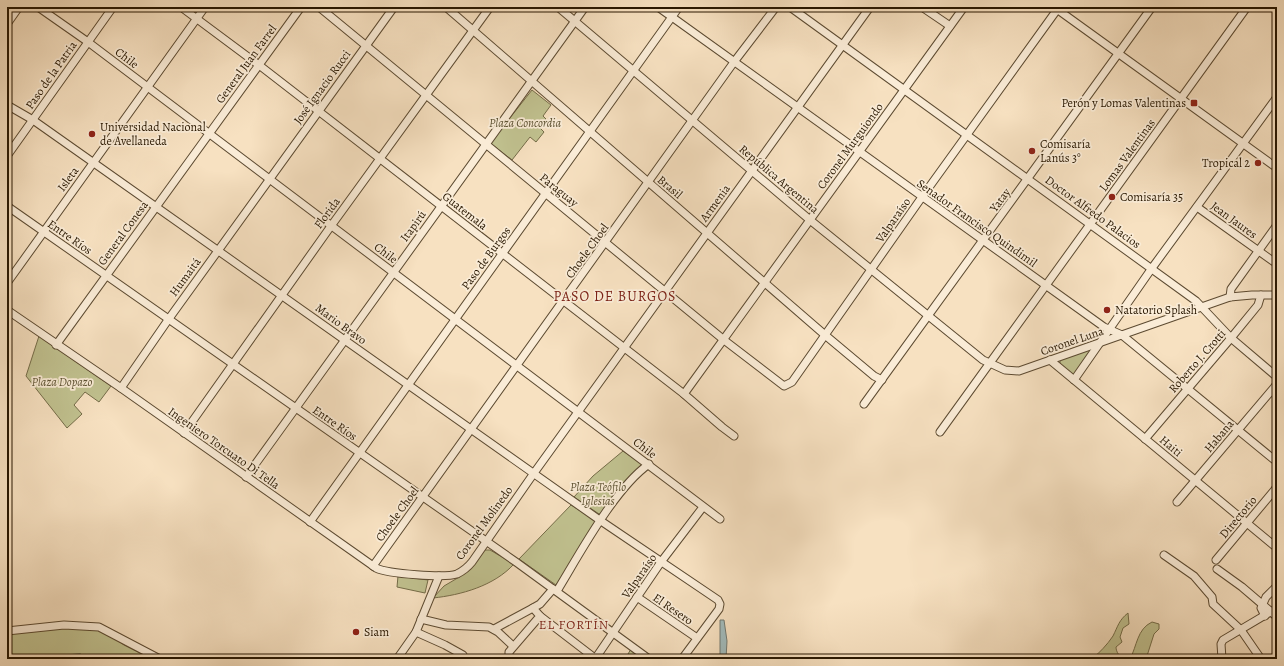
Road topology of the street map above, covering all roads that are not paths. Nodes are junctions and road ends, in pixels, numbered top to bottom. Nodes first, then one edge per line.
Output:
1 (19, 7) edge
2 (38, 7) edge
3 (114, 7) edge
4 (181, 7) edge
5 (205, 7) edge
6 (301, 7) edge
7 (319, 7) edge
8 (394, 7) edge
9 (446, 7) edge
10 (490, 7) edge
11 (558, 7) edge
12 (585, 7) edge
13 (658, 7) edge
14 (679, 7) edge
15 (776, 7) edge
16 (790, 7) edge
17 (870, 7) edge
18 (922, 7) edge
19 (964, 7) edge
20 (1152, 7) edge
21 (1247, 7) edge
22 (1056, 8) edge
23 (672, 17) junction
24 (197, 18) junction
25 (574, 21) junction
26 (7, 24) edge
27 (950, 26) junction
28 (473, 30) junction
29 (88, 42) junction
30 (366, 45) junction
31 (843, 45) junction
32 (1119, 54) junction
33 (734, 62) junction
34 (259, 65) junction
35 (632, 71) junction
36 (531, 81) junction
37 (147, 87) junction
38 (904, 89) junction
39 (427, 94) junction
40 (1277, 97) edge
41 (1180, 99) junction
42 (7, 105) edge
43 (798, 107) junction
44 (318, 112) junction
45 (33, 120) junction
46 (692, 120) junction
47 (590, 132) junction
48 (208, 134) junction
49 (968, 136) junction
50 (1243, 143) junction
51 (486, 144) junction
52 (860, 152) junction
53 (7, 156) edge
54 (380, 159) junction
55 (93, 163) junction
56 (1277, 168) edge
57 (752, 170) junction
58 (269, 180) junction
59 (1028, 180) junction
60 (648, 184) junction
61 (545, 194) junction
62 (922, 197) junction
63 (7, 206) edge
64 (155, 206) junction
65 (440, 206) junction
66 (1197, 207) junction
67 (810, 220) junction
68 (1090, 224) junction
69 (1277, 225) edge
70 (331, 226) junction
71 (43, 232) junction
72 (706, 233) junction
73 (984, 242) junction
74 (606, 243) junction
75 (217, 251) junction
76 (1258, 251) junction
77 (502, 254) junction
78 (1277, 264) edge
79 (1152, 268) junction
80 (873, 269) junction
81 (393, 272) junction
82 (105, 276) junction
83 (7, 283) edge
84 (765, 284) junction
85 (1046, 285) junction
86 (665, 291) junction
87 (282, 294) junction
88 (1261, 295) junction
89 (1277, 295) edge
90 (1230, 297) junction
91 (564, 301) junction
92 (1202, 306) junction
93 (7, 310) edge
94 (929, 317) junction
95 (456, 319) junction
96 (168, 320) junction
97 (1109, 330) junction
98 (825, 335) junction
99 (1122, 335) junction
100 (1232, 338) junction
101 (345, 340) junction
102 (724, 340) junction
103 (1101, 342) junction
104 (56, 345) junction
105 (624, 348) junction
106 (1050, 360) junction
107 (232, 364) junction
108 (989, 364) junction
109 (517, 366) junction
110 (1277, 377) edge
111 (882, 380) junction
112 (1074, 380) junction
113 (1277, 384) edge
114 (408, 385) junction
115 (787, 386) joint
116 (121, 388) junction
117 (1188, 388) junction
118 (684, 394) junction
119 (864, 404) dead end
120 (295, 408) junction
121 (578, 412) junction
122 (471, 429) junction
123 (1237, 431) junction
124 (940, 432) dead end
125 (184, 433) junction
126 (734, 436) dead end
127 (1145, 438) junction
128 (358, 453) junction
129 (1277, 462) edge
130 (649, 464) junction
131 (534, 473) junction
132 (246, 477) junction
133 (1195, 480) junction
134 (1277, 487) edge
135 (422, 498) junction
136 (1177, 502) dead end
137 (703, 507) junction
138 (720, 518) dead end
139 (601, 521) junction
140 (310, 522) junction
141 (1247, 524) junction
142 (485, 541) junction
143 (1277, 548) edge
144 (1164, 555) dead end
145 (1216, 560) dead end
146 (661, 562) junction
147 (373, 566) junction
148 (1217, 569) dead end
149 (439, 576) junction
150 (1277, 586) edge
151 (554, 590) junction
152 (637, 597) junction
153 (1263, 605) junction
154 (533, 608) junction
155 (1275, 614) edge
156 (540, 616) junction
157 (1265, 616) junction
158 (421, 619) junction
159 (494, 629) junction
160 (1241, 630) junction
161 (7, 631) edge
162 (416, 632) junction
163 (612, 632) junction
164 (697, 638) junction
165 (513, 646) junction
166 (463, 655) dead end
167 (160, 659) edge
168 (397, 659) edge
169 (509, 659) edge
170 (595, 659) edge
171 (650, 659) edge
172 (682, 659) edge
173 (1222, 659) edge
174 (1261, 659) edge

1 - 26 street
2 - 29 street, Chile
3 - 29 street, Paso de la Patria
4 - 24 street, Guatemala
5 - 24 street, Isleta
6 - 34 street, General Juan Farrel
7 - 30 street, Paraguay
8 - 30 street, José Ignacio Rucci
9 - 28 street, Brasil
10 - 28 street, Florida
11 - 25 street, República Argentina
12 - 25 street, Itapirú
13 - 23 street, Senador Francisco Quindimil
14 - 23 street, Paso de Burgos
15 - 33 street, Choele Choel
16 - 31 street, Doctor Alfredo Palacios
17 - 31 street, Armenia
18 - 27 street
19 - 27 street, Coronel Murguiondo
20 - 32 street, Yatay
21 - 41 street, Lomas Valentinas
22 - 32 street
22 - 49 street, Valparaíso
23 - 33 street, Senador Francisco Quindimil
23 - 35 street, Paso de Burgos
24 - 34 street, Guatemala
24 - 37 street, Isleta
25 - 35 street, República Argentina
25 - 36 street, Itapirú
27 - 38 street, Coronel Murguiondo
28 - 36 street, Brasil
28 - 39 street, Florida
29 - 37 street, Chile
29 - 45 street, Paso de la Patria
30 - 39 street, Paraguay
30 - 44 street, José Ignacio Rucci
31 - 38 street, Doctor Alfredo Palacios
31 - 43 street, Armenia
32 - 41 street
32 - 59 street, Yatay
33 - 43 street, Senador Francisco Quindimil
33 - 46 street, Choele Choel
34 - 44 street, Guatemala
34 - 48 street, General Juan Farrel
35 - 46 street, República Argentina
35 - 47 street, Paso de Burgos
36 - 47 street, Brasil
36 - 51 street, Itapirú
37 - 48 street, Chile
37 - 55 street, Isleta
38 - 49 street, Doctor Alfredo Palacios
38 - 52 street, Coronel Murguiondo
39 - 51 street, Paraguay
39 - 54 street, Florida
40 - 50 street
41 - 50 street
41 - 68 street, Lomas Valentinas
42 - 45 street, Mario Bravo
43 - 52 street, Senador Francisco Quindimil
43 - 57 street, Armenia
44 - 54 street, Guatemala
44 - 58 street, José Ignacio Rucci
45 - 53 street, Paso de la Patria
45 - 55 street, Mario Bravo
46 - 57 street, República Argentina
46 - 60 street, Choele Choel
47 - 60 street, Brasil
47 - 61 street, Paso de Burgos
48 - 58 street, Chile
48 - 64 street, General Conesa
49 - 59 street, Doctor Alfredo Palacios
49 - 62 street, Valparaíso
50 - 56 street
50 - 66 street
51 - 61 street, Paraguay
51 - 65 street, Itapirú
52 - 62 street, Senador Francisco Quindimil
52 - 67 street, Coronel Murguiondo
54 - 65 street, Guatemala
54 - 70 street, Florida
55 - 64 street, Mario Bravo
55 - 71 street, Isleta
57 - 67 street, República Argentina
57 - 72 street, Armenia
58 - 70 street, Chile
58 - 75 street, Humaitá
59 - 68 street, Doctor Alfredo Palacios
59 - 73 street, Yatay
60 - 72 street, Brasil
60 - 74 street, Choele Choel
61 - 74 street, Paraguay
61 - 77 street, Paso de Burgos
62 - 73 street, Senador Francisco Quindimil
62 - 80 street, Valparaíso
63 - 71 street, Entre Ríos
64 - 75 street, Mario Bravo
64 - 82 street, General Conesa
65 - 77 street, Guatemala
65 - 81 street, Itapirú
66 - 76 street, Jean Jaures
66 - 79 street
67 - 80 street, República Argentina
67 - 84 street, Coronel Murguiondo
68 - 79 street, Doctor Alfredo Palacios
68 - 85 street, Lomas Valentinas
69 - 76 street
70 - 81 street, Chile
70 - 87 street, Florida
71 - 82 street, Entre Ríos
71 - 83 street, Isleta
72 - 84 street, Brasil
72 - 86 street, Armenia
73 - 85 street, Senador Francisco Quindimil
73 - 94 street, Yatay
74 - 86 street, Paraguay
74 - 91 street, Choele Choel
75 - 87 street, Mario Bravo
75 - 96 street, Humaitá
76 - 78 street, Jean Jaures
76 - 90 street
77 - 91 street, Guatemala
77 - 95 street, Paso de Burgos
79 - 92 street, Doctor Alfredo Palacios
79 - 97 street
80 - 94 street, República Argentina
80 - 98 street, Valparaíso
81 - 95 street, Chile
81 - 101 street, Itapirú
82 - 96 street, Entre Ríos
82 - 104 street, General Conesa
84 - 98 street, Brasil
84 - 102 street, Coronel Murguiondo
85 - 97 street, Senador Francisco Quindimil
85 - 108 street, Lomas Valentinas
86 - 102 street, Paraguay
86 - 105 street, Armenia
87 - 101 street, Mario Bravo
87 - 107 street, Florida
88 - 89 street, Coronel Luna
88 - 90 street, Coronel Luna
88 - 100 street, Roberto J. Crotti
90 - 92 street, Coronel Luna
91 - 105 street, Guatemala
91 - 109 street, Choele Choel
92 - 99 street, Coronel Luna
92 - 100 street, Doctor Alfredo Palacios
93 - 104 street, Ingeniero Torcuato Di Tella
94 - 108 street, República Argentina
94 - 111 street, Yatay
95 - 109 street, Chile
95 - 114 street, Paso de Burgos
96 - 107 street, Entre Ríos
96 - 116 street, Humaitá
97 - 99 street, Senador Francisco Quindimil
97 - 103 street
98 - 111 street, Brasil
98 - 115 street, Valparaíso
99 - 103 street, Coronel Luna
99 - 117 street, Senador Francisco Quindimil
100 - 110 street, Doctor Alfredo Palacios
100 - 117 street, Roberto J. Crotti
101 - 114 street, Mario Bravo
101 - 120 street, Itapirú
102 - 115 street, Paraguay
102 - 118 street, Coronel Murguiondo
103 - 106 street, Coronel Luna
103 - 112 street
104 - 116 street, Ingeniero Torcuato Di Tella
105 - 118 street, Guatemala
105 - 121 street, Armenia
106 - 108 street, Coronel Luna
106 - 112 street, Haiti
107 - 120 street, Entre Ríos
107 - 125 street, Florida
108 - 124 street, Lomas Valentinas
109 - 121 street, Chile
109 - 122 street, Choele Choel
111 - 119 street, Yatay
112 - 127 street, Haiti
113 - 123 street, Habana
114 - 122 street, Mario Bravo
114 - 128 street, Paso de Burgos
116 - 125 street, Ingeniero Torcuato Di Tella
117 - 123 street, Senador Francisco Quindimil
117 - 127 street, Roberto J. Crotti
118 - 126 street, Guatemala
120 - 128 street, Entre Ríos
120 - 132 street, Itapirú
121 - 130 street, Chile
121 - 131 street, Coronel Molinedo
122 - 131 street, Mario Bravo
122 - 135 street, Choele Choel
123 - 129 street, Senador Francisco Quindimil
123 - 133 street, Habana
125 - 132 street, Ingeniero Torcuato Di Tella
127 - 133 street, Haiti
128 - 135 street, Entre Ríos
128 - 140 street, Paso de Burgos
130 - 137 street, Chile
130 - 139 street
131 - 139 street, Mario Bravo
131 - 142 street, Coronel Molinedo
132 - 140 street, Ingeniero Torcuato Di Tella
133 - 136 street, Habana
133 - 141 street, Haiti
134 - 141 street, Directorio
135 - 142 street, Entre Ríos
135 - 147 street, Choele Choel
137 - 138 street, Chile
137 - 146 street, Valparaíso
139 - 146 street, Mario Bravo
139 - 151 street
140 - 147 street, Ingeniero Torcuato Di Tella
141 - 143 street, Haiti
141 - 145 street, Directorio
142 - 149 street, Coronel Molinedo
142 - 151 street, Entre Ríos
144 - 160 street
146 - 152 street, Valparaíso
146 - 164 street, Mario Bravo
147 - 149 street, Ingeniero Torcuato Di Tella
148 - 153 street
149 - 158 street
150 - 153 street
151 - 154 street
151 - 163 street, Entre Ríos
152 - 163 street, Valparaíso
152 - 164 street, El Resero
153 - 155 street
153 - 157 street
154 - 156 street
154 - 159 street
155 - 157 street
156 - 165 street
156 - 170 street
157 - 160 street
158 - 159 street
158 - 162 street
159 - 165 street
160 - 173 street
160 - 174 street
161 - 167 street
162 - 166 street
162 - 168 street
163 - 170 street, Valparaíso
163 - 171 street, Entre Ríos
164 - 172 street
165 - 169 street

